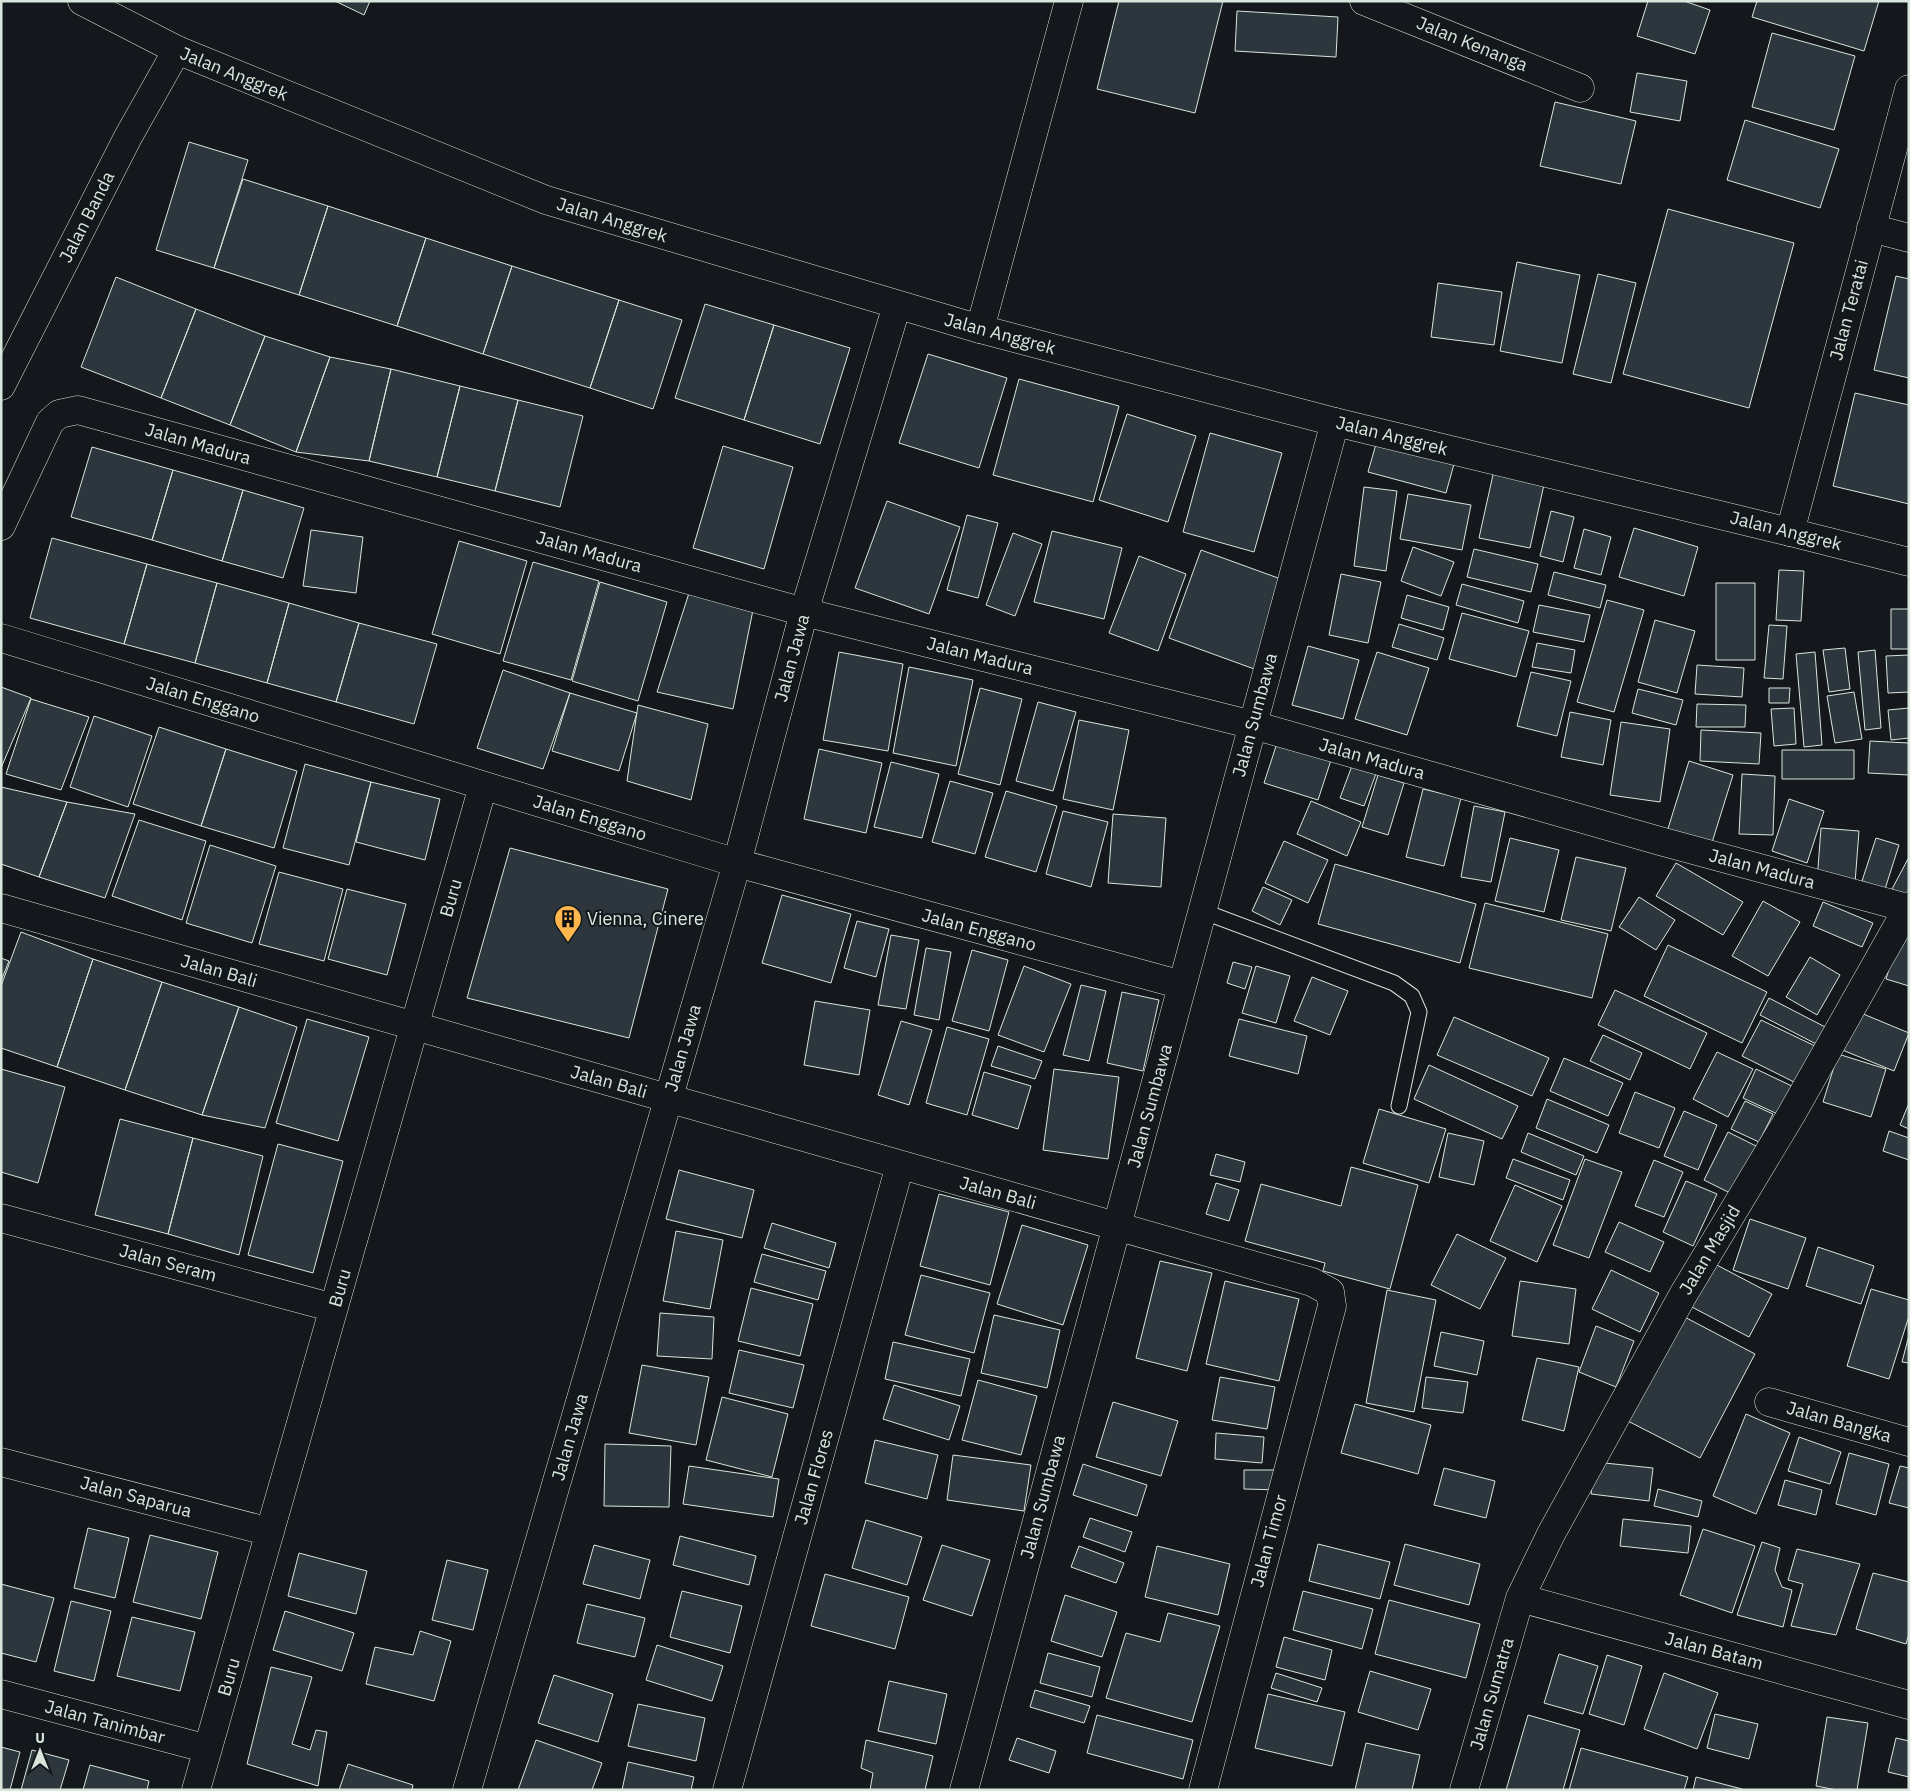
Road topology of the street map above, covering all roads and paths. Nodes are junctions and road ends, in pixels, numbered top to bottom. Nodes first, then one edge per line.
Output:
1 (82, 1) edge
2 (99, 1) edge
3 (1069, 1) edge
4 (1364, 1) edge
5 (120, 20) junction
6 (176, 50) junction
7 (1580, 88) dead end
8 (1909, 89) edge
9 (1871, 228) junction
10 (1909, 238) edge
11 (897, 305) junction
12 (980, 329) junction
13 (1, 386) edge
14 (1334, 422) junction
15 (1, 526) edge
16 (1790, 532) junction
17 (1909, 562) edge
18 (804, 612) junction
19 (1, 638) edge
20 (1253, 725) junction
21 (483, 786) junction
22 (737, 863) junction
23 (1908, 907) edge
24 (1, 908) edge
25 (1202, 911) junction
26 (1182, 985) junction
27 (414, 1026) junction
28 (668, 1099) junction
29 (1399, 1106) dead end
30 (900, 1165) junction
31 (1, 1218) edge
32 (1117, 1226) junction
33 (1330, 1292) joint
34 (334, 1308) junction
35 (1769, 1402) dead end
36 (1909, 1442) edge
37 (1, 1462) edge
38 (270, 1532) junction
39 (1520, 1598) junction
40 (1, 1694) edge
41 (1909, 1705) edge
42 (208, 1749) junction
43 (196, 1790) edge
44 (467, 1790) edge
45 (727, 1790) edge
46 (964, 1790) edge
47 (1203, 1790) edge
48 (1464, 1790) edge

1 - 5 street, Jalan Anggrek
2 - 5 street, Jalan Anggrek
3 - 12 street
4 - 7 street, Jalan Kenanga
5 - 6 street, Jalan Anggrek
6 - 11 street, Jalan Anggrek
6 - 13 street, Jalan Banda
8 - 9 street, Jalan Teratai
9 - 10 street
9 - 16 street, Jalan Teratai
11 - 12 street, Jalan Anggrek
11 - 18 street, Jalan Jawa
12 - 14 street, Jalan Anggrek
14 - 16 street, Jalan Anggrek
14 - 20 street, Jalan Sumbawa
15 - 18 street, Jalan Madura
16 - 17 street, Jalan Anggrek
18 - 20 street, Jalan Madura
18 - 22 street, Jalan Jawa
19 - 21 street, Jalan Enggano
20 - 23 street, Jalan Madura
20 - 25 street, Jalan Sumbawa
21 - 22 street, Jalan Enggano
21 - 27 street, Buru
22 - 26 street, Jalan Enggano
22 - 28 street, Jalan Jawa
23 - 39 street, Jalan Masjid
24 - 27 street, Jalan Bali
25 - 26 street, Jalan Sumbawa
25 - 29 lane
26 - 32 street, Jalan Sumbawa
27 - 28 street, Jalan Bali
27 - 34 street, Buru
28 - 30 street, Jalan Bali
28 - 44 street, Jalan Jawa
30 - 32 street, Jalan Bali
30 - 45 street, Jalan Flores
31 - 34 street, Jalan Seram
32 - 33 street, Jalan Bali
32 - 46 street, Jalan Sumbawa
33 - 47 street, Jalan Timor
34 - 38 street, Buru
35 - 36 street, Jalan Bangka
37 - 38 street, Jalan Saparua
38 - 42 street, Buru
39 - 41 street, Jalan Batam
39 - 48 street, Jalan Sumatra
40 - 42 street, Jalan Tanimbar
42 - 43 street, Buru

